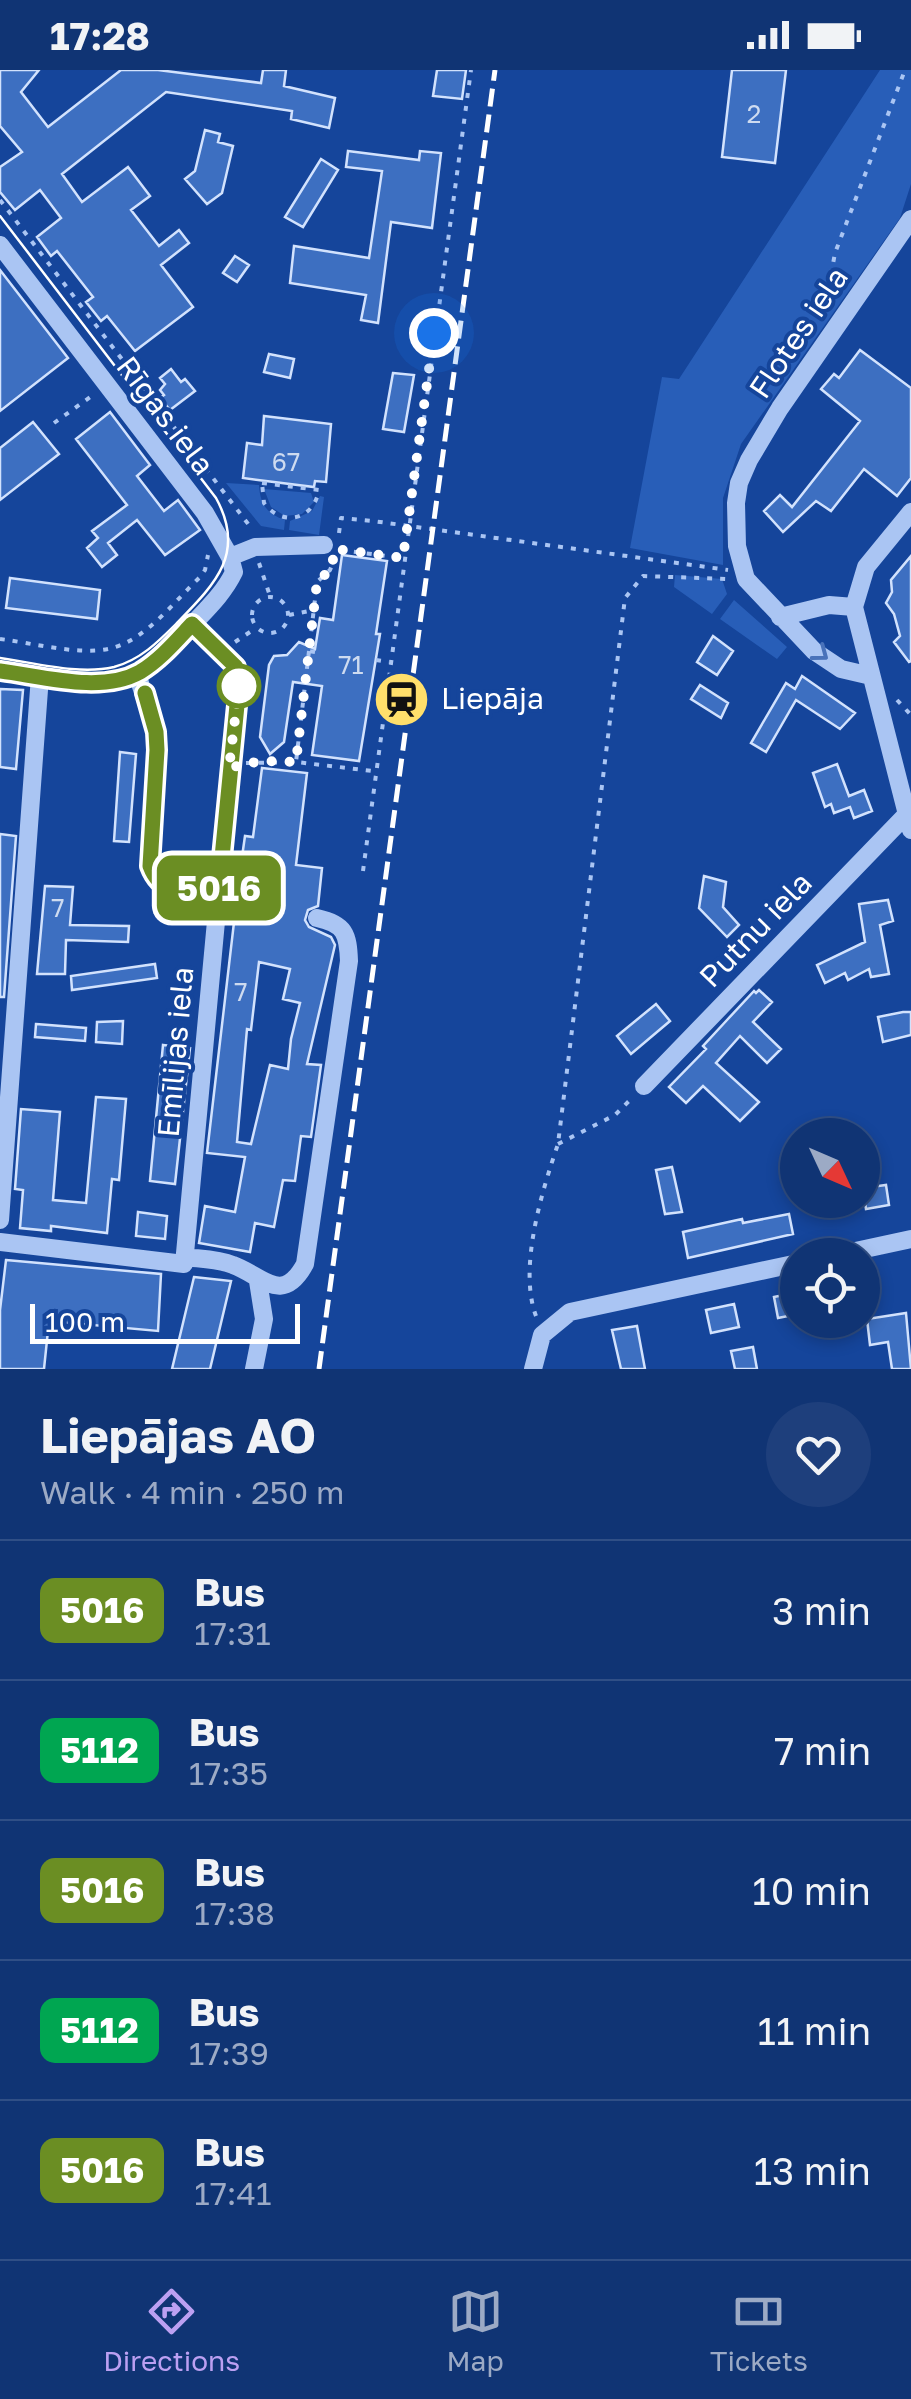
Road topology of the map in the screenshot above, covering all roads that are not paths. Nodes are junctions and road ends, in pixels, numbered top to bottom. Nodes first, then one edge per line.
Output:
1 (911, 219) edge
2 (0, 246) edge
3 (911, 512) edge
4 (331, 540) road end
5 (230, 556) junction
6 (854, 607) junction
7 (780, 617) junction
8 (192, 624) junction
9 (0, 671) edge
10 (137, 674) junction
11 (40, 676) junction
12 (871, 676) junction
13 (909, 822) edge
14 (218, 898) junction
15 (316, 918) dead end
16 (644, 1086) road end
17 (0, 1220) edge
18 (911, 1239) edge
19 (0, 1242) edge
20 (880, 1246) edge
21 (185, 1260) junction
22 (780, 1268) edge
23 (258, 1282) junction
24 (254, 1369) edge
25 (533, 1369) edge

1 - 7 street, Flotes iela
2 - 5 street, Rīgas iela
3 - 6 street
4 - 5 street
5 - 8 street
6 - 7 street
6 - 12 street
7 -> 12 street
8 - 10 street
8 - 14 street, Emīlijas iela
9 - 11 street
10 - 11 street
10 - 14 street
11 - 17 street
12 - 13 street
13 - 16 street, Putnu iela
14 - 21 street, Emīlijas iela
15 - 23 street
18 - 20 street
19 - 21 street
21 - 23 street
22 - 25 street
23 - 24 street

